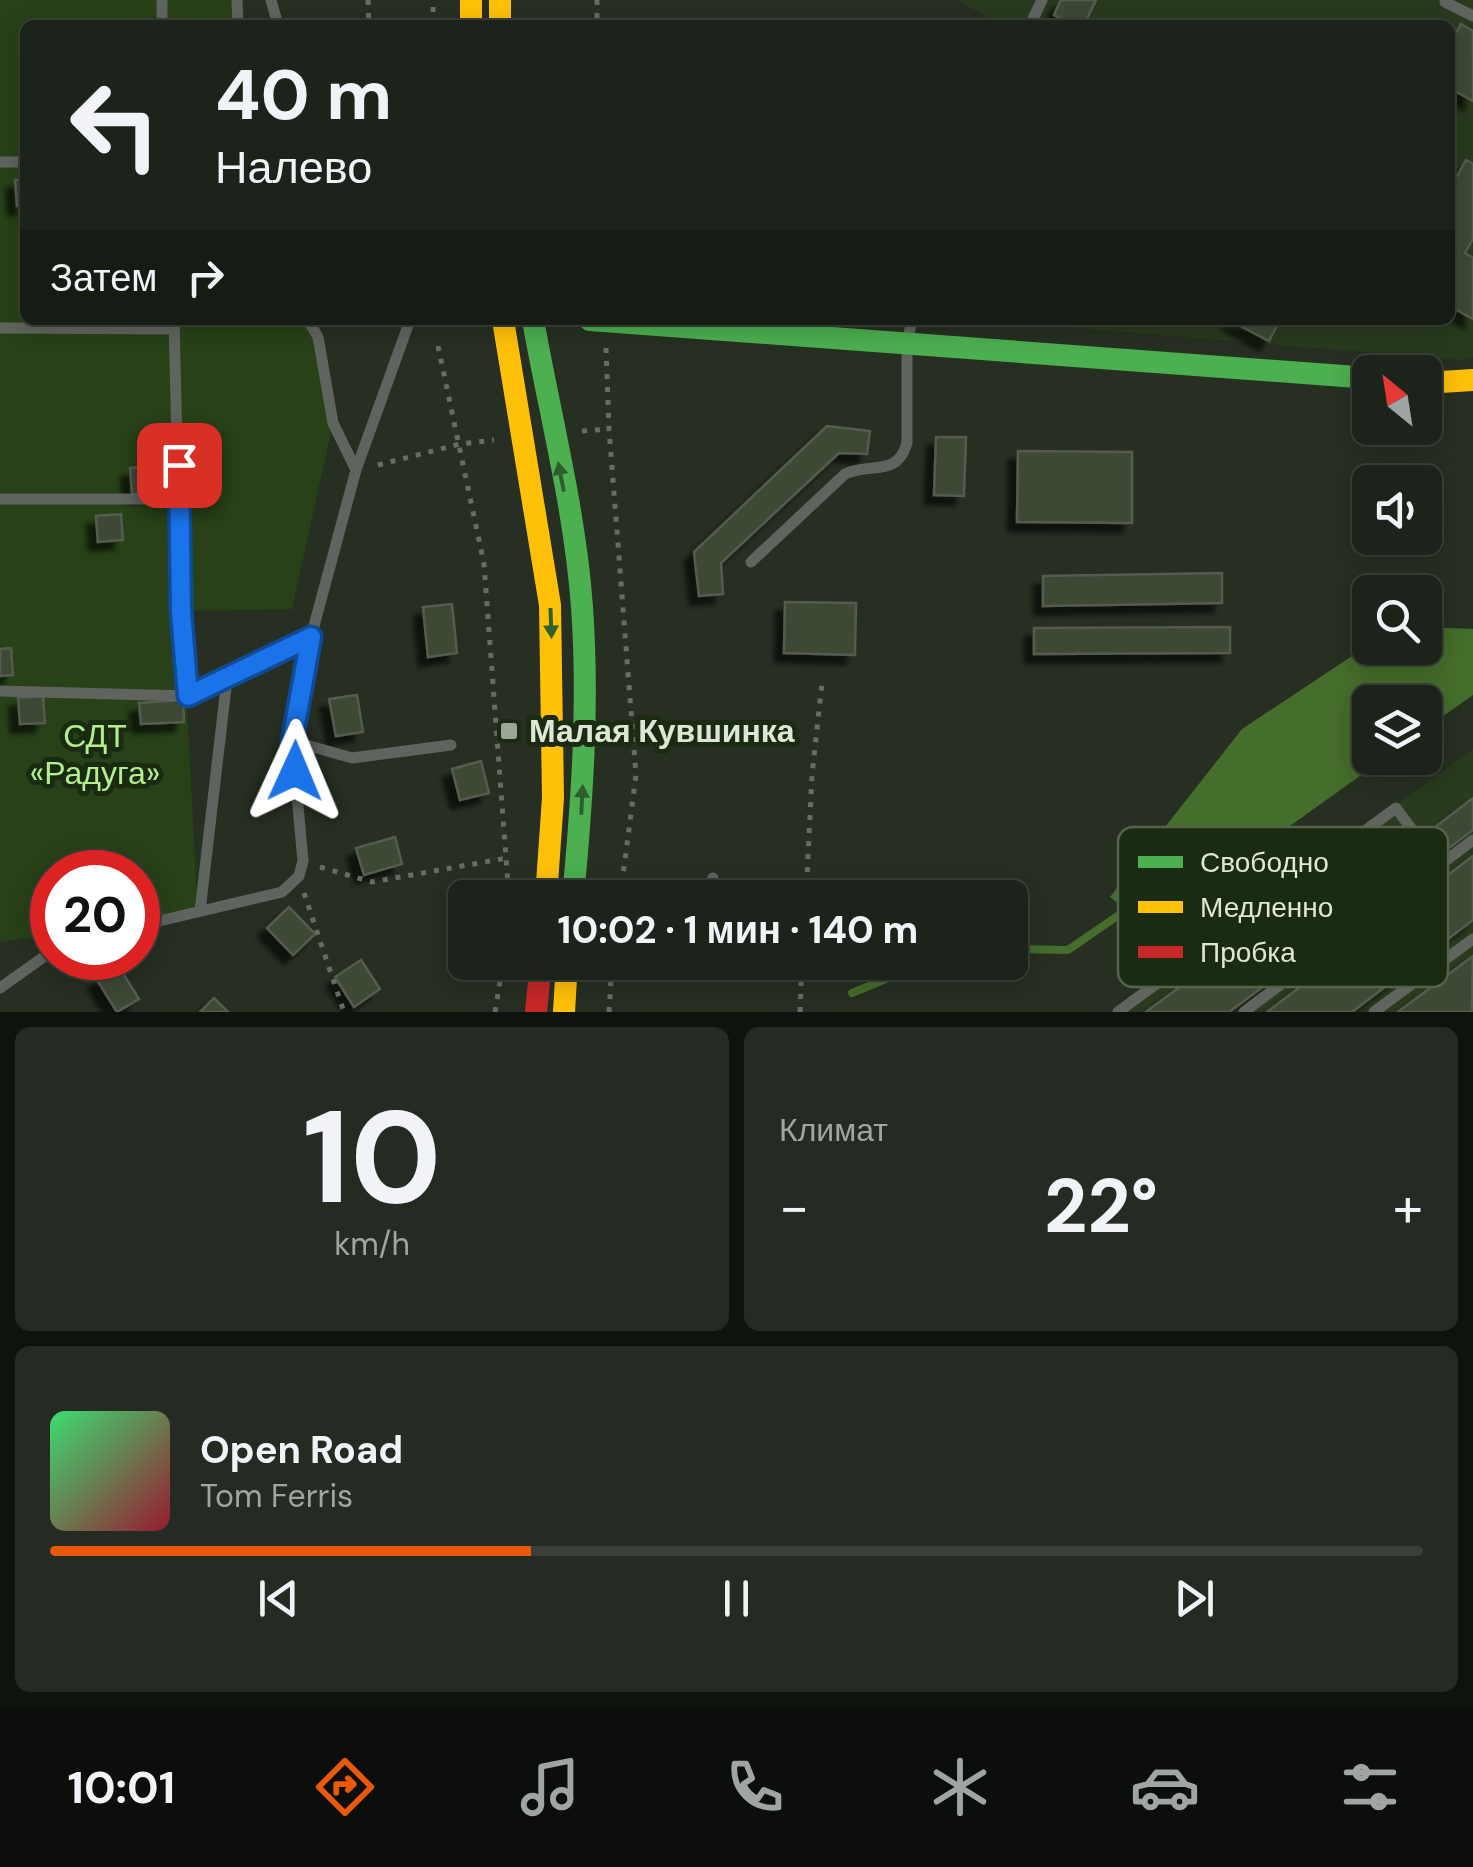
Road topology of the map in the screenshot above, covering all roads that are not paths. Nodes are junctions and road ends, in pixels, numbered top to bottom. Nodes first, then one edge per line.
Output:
1 (1445, 2) edge
2 (1473, 16) edge
3 (174, 325) edge
4 (311, 325) edge
5 (408, 325) edge
6 (504, 325) edge
7 (534, 325) edge
8 (729, 325) edge
9 (800, 327) edge
10 (0, 328) edge
11 (910, 332) edge
12 (1352, 376) edge
13 (1473, 380) edge
14 (1442, 382) edge
15 (356, 470) junction
16 (0, 499) edge
17 (180, 499) junction
18 (751, 562) dead end
19 (311, 637) junction
20 (227, 679) junction
21 (0, 690) edge
22 (188, 696) junction
23 (292, 741) junction
24 (451, 744) dead end
25 (1370, 827) edge
26 (1410, 827) edge
27 (1473, 840) edge
28 (1448, 859) edge
29 (547, 880) edge
30 (575, 880) edge
31 (200, 911) junction
32 (160, 921) edge
33 (1473, 939) edge
34 (1448, 957) edge
35 (30, 967) edge
36 (539, 980) edge
37 (566, 980) edge
38 (1152, 987) edge
39 (1277, 987) edge
40 (1408, 987) edge
41 (0, 988) edge
42 (536, 1012) edge
43 (564, 1012) edge
44 (1118, 1012) edge
45 (1244, 1012) edge
46 (1374, 1012) edge

1 - 2 lane
3 - 10 lane
3 - 17 lane
4 - 15 lane
5 - 15 lane
6 -> 29 main road
30 -> 7 main road
8 - 9 main road
9 - 11 main road
11 - 12 main road
11 - 18 lane
13 - 14 main road
15 - 19 lane
16 - 17 lane
17 - 22 lane
19 - 20 lane
19 - 23 lane
20 - 22 lane
20 - 31 lane
21 - 22 lane
23 - 24 lane
23 - 31 lane
25 - 26 lane
27 - 28 lane
31 - 32 lane
33 - 34 lane
35 - 41 lane
36 - 42 main road
37 - 43 main road
38 - 44 lane
39 - 45 lane
40 - 46 lane

